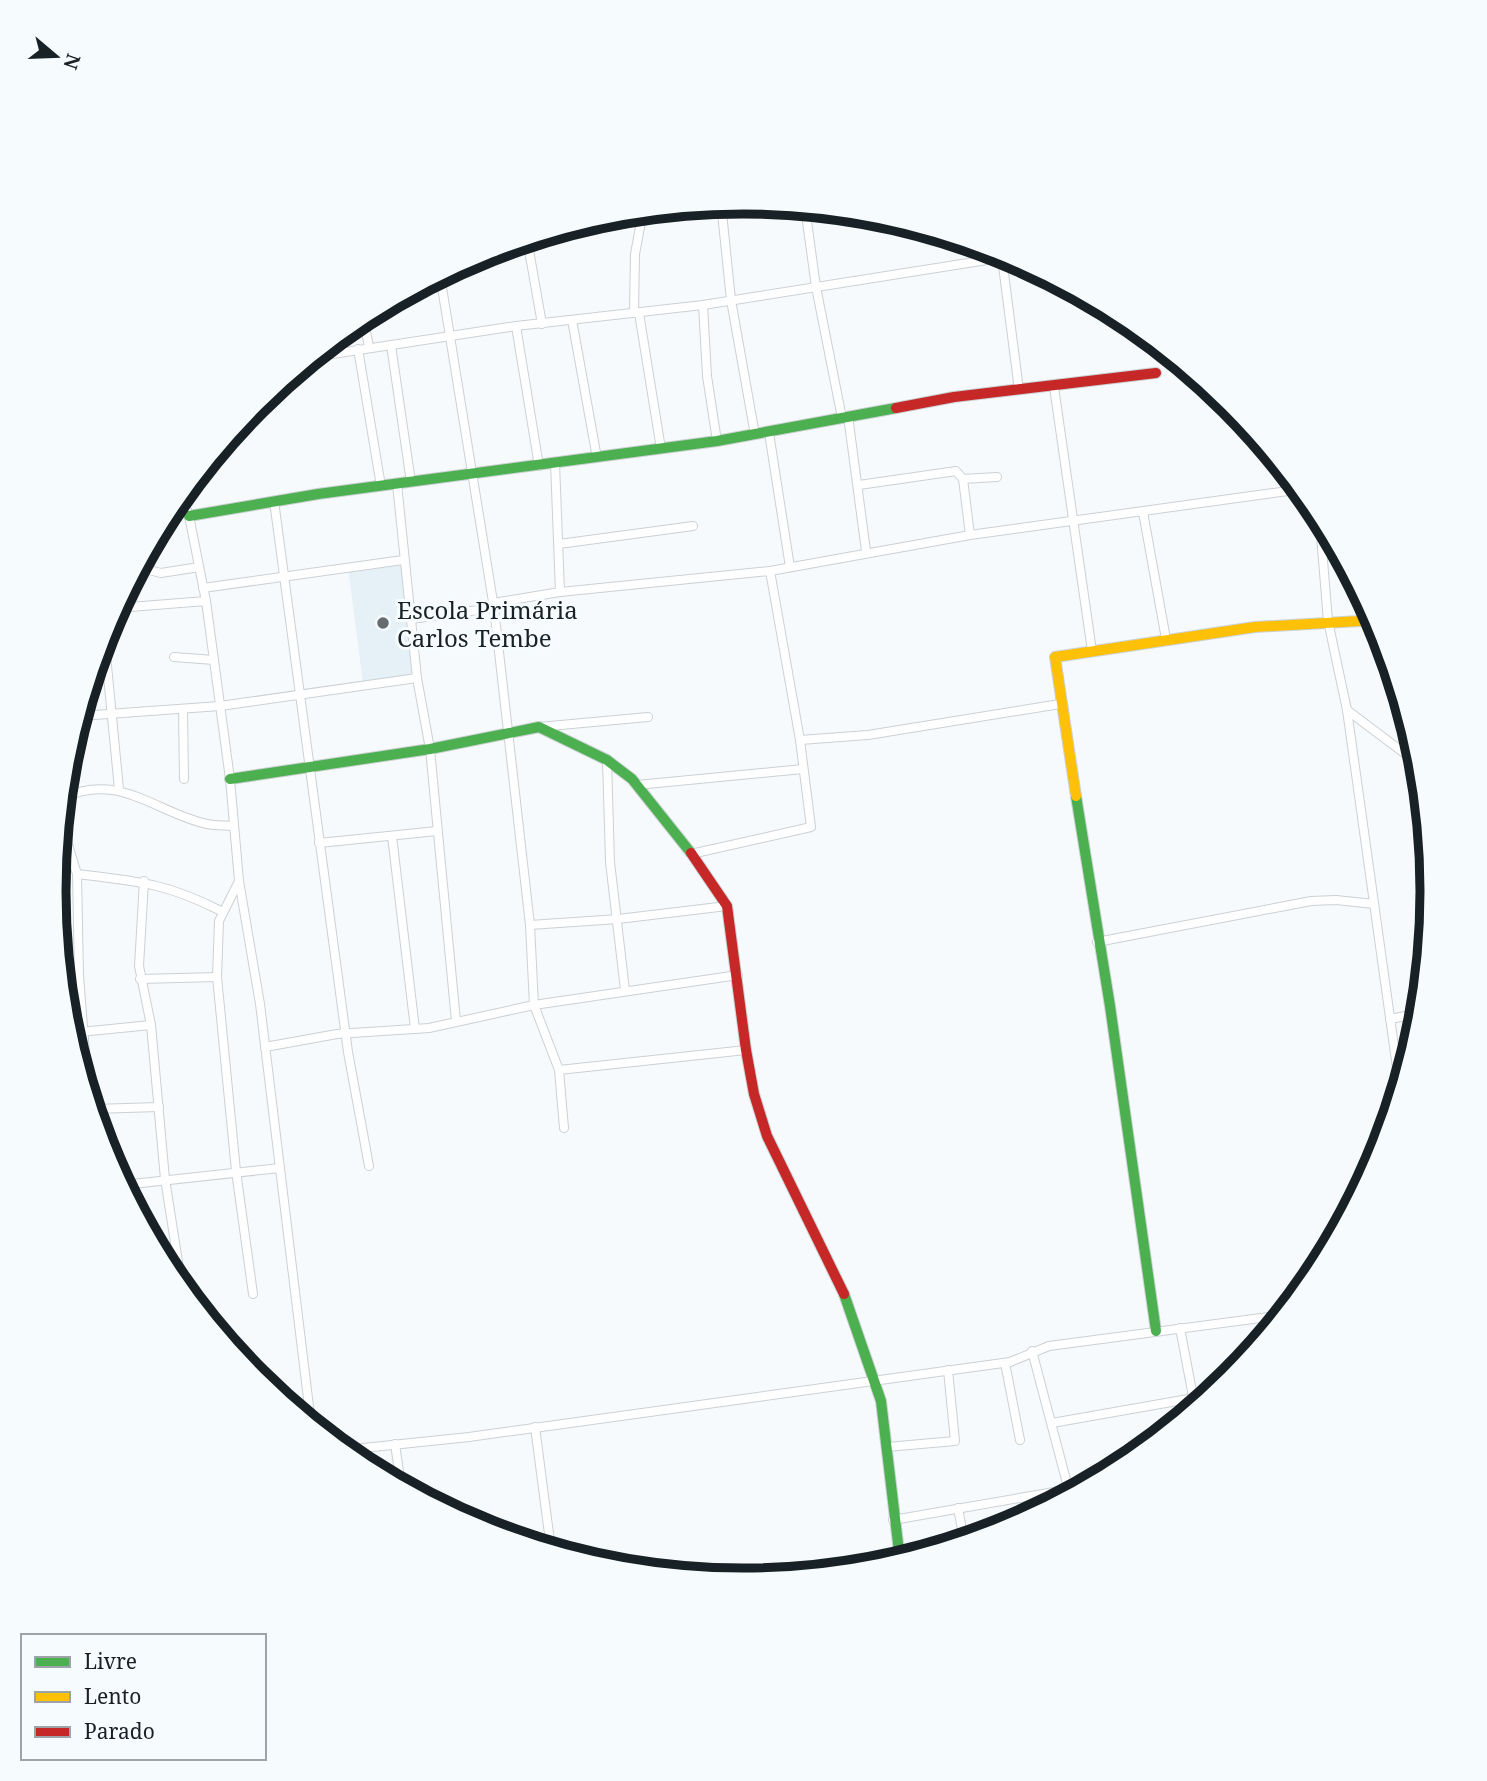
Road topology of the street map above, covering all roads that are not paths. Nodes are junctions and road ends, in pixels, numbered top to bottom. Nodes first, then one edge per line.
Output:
1 (722, 214) edge
2 (806, 217) edge
3 (641, 222) edge
4 (529, 248) edge
5 (990, 260) edge
6 (1003, 265) edge
7 (441, 284) edge
8 (816, 287) junction
9 (731, 300) junction
10 (703, 305) junction
11 (637, 313) junction
12 (572, 320) junction
13 (542, 324) junction
14 (516, 326) junction
15 (366, 329) edge
16 (450, 338) junction
17 (391, 345) junction
18 (369, 347) junction
19 (358, 349) junction
20 (330, 354) edge
21 (1156, 373) dead end
22 (1054, 387) junction
23 (1019, 390) junction
24 (845, 417) junction
25 (769, 433) junction
26 (755, 435) junction
27 (717, 441) junction
28 (661, 449) junction
29 (597, 458) junction
30 (555, 463) junction
31 (539, 466) junction
32 (473, 475) junction
33 (997, 477) dead end
34 (963, 479) junction
35 (411, 482) junction
36 (397, 484) junction
37 (859, 485) junction
38 (381, 486) junction
39 (1290, 491) edge
40 (274, 501) junction
41 (185, 508) edge
42 (1143, 512) junction
43 (189, 516) junction
44 (1071, 522) junction
45 (693, 526) dead end
46 (970, 535) junction
47 (1321, 538) edge
48 (559, 544) junction
49 (866, 551) junction
50 (403, 561) junction
51 (790, 567) junction
52 (199, 568) junction
53 (148, 570) edge
54 (770, 571) junction
55 (283, 577) junction
56 (203, 588) junction
57 (560, 592) junction
58 (206, 601) junction
59 (494, 606) junction
60 (129, 607) edge
61 (411, 619) junction
62 (1362, 620) edge
63 (1328, 621) junction
64 (1166, 639) junction
65 (1092, 651) junction
66 (174, 657) dead end
67 (214, 660) junction
68 (106, 661) edge
69 (107, 667) joint
70 (417, 678) junction
71 (300, 695) junction
72 (1060, 704) junction
73 (220, 706) junction
74 (183, 709) junction
75 (1347, 710) junction
76 (112, 715) junction
77 (90, 716) edge
78 (648, 717) dead end
79 (539, 727) junction
80 (510, 735) junction
81 (800, 740) junction
82 (430, 749) junction
83 (1406, 755) edge
84 (607, 760) junction
85 (310, 767) junction
86 (803, 769) junction
87 (184, 779) dead end
88 (230, 779) junction
89 (637, 785) junction
90 (119, 789) junction
91 (74, 793) edge
92 (234, 826) junction
93 (437, 831) junction
94 (392, 836) junction
95 (319, 843) junction
96 (68, 845) edge
97 (691, 854) junction
98 (77, 874) junction
99 (144, 881) junction
100 (239, 881) junction
101 (1374, 904) junction
102 (727, 906) junction
103 (221, 911) junction
104 (618, 919) junction
105 (530, 925) junction
106 (1097, 942) junction
107 (738, 975) junction
108 (217, 977) junction
109 (140, 979) junction
110 (625, 990) junction
111 (534, 1005) junction
112 (1408, 1015) edge
113 (1390, 1018) junction
114 (456, 1021) junction
115 (151, 1025) junction
116 (415, 1029) junction
117 (83, 1032) junction
118 (346, 1035) junction
119 (84, 1038) edge
120 (265, 1047) junction
121 (746, 1050) junction
122 (1397, 1067) edge
123 (559, 1070) junction
124 (159, 1107) junction
125 (102, 1109) edge
126 (564, 1128) dead end
127 (369, 1167) dead end
128 (280, 1168) junction
129 (236, 1171) junction
130 (165, 1179) junction
131 (133, 1184) edge
132 (177, 1261) edge
133 (253, 1294) dead end
134 (1269, 1317) edge
135 (1180, 1328) junction
136 (1156, 1331) junction
137 (1032, 1351) junction
138 (1005, 1363) junction
139 (948, 1370) junction
140 (876, 1381) junction
141 (1194, 1396) edge
142 (1185, 1404) edge
143 (310, 1410) edge
144 (1052, 1423) junction
145 (535, 1427) junction
146 (1020, 1440) dead end
147 (395, 1444) junction
148 (887, 1447) junction
149 (360, 1448) edge
150 (399, 1473) edge
151 (1067, 1485) edge
152 (1049, 1495) edge
153 (958, 1508) junction
154 (893, 1520) junction
155 (962, 1531) edge
156 (550, 1539) edge
157 (898, 1549) edge

1 - 9 street
2 - 8 street
3 - 11 street
4 - 13 street
5 - 8 street
6 - 23 street
7 - 16 street
8 - 9 street
8 - 24 street
9 - 10 street
9 - 26 street
10 - 11 street
10 - 27 street
11 - 12 street
11 - 28 street
12 - 13 street
12 - 29 street
13 - 14 street
14 - 16 street
14 - 31 street
15 - 18 street
16 - 17 street
16 - 32 street
17 - 18 street
17 - 35 street
18 - 19 street
19 - 20 street
19 - 38 street
21 - 22 street
22 - 23 street
22 - 44 street
23 - 24 street
24 - 25 street
24 - 37 street
25 - 26 street
25 - 51 street
26 - 27 street
27 - 28 street
28 - 29 street
29 - 30 street
30 - 31 street
30 - 48 street
31 - 32 street
32 - 35 street
32 - 59 street
33 - 34 street
34 - 37 street
34 - 46 street
35 - 36 street
36 - 38 street
36 - 50 street
37 - 49 street
38 - 40 street
39 - 42 street
40 - 43 street
40 - 55 street
41 - 43 street
42 - 44 street
42 - 64 street
43 - 52 street
44 - 46 street
44 - 65 street
45 - 48 street
46 - 49 street
47 - 63 street
48 - 57 street
49 - 51 street
50 - 55 street
50 - 61 street
51 - 54 street
52 - 53 street
52 - 56 street
54 - 57 street
54 - 81 street
55 - 56 street
55 - 71 street
56 - 58 street
57 - 59 street
58 - 60 street
58 - 67 street
59 - 61 street
59 - 80 street
61 - 70 street
62 - 63 street
63 - 64 street
63 - 75 street
64 - 65 street
65 - 72 street
66 - 67 street
67 - 73 street
68 - 69 street
69 - 76 street
70 - 71 street
70 - 82 street
71 - 73 street
71 - 85 street
72 - 81 street
72 - 106 street
73 - 74 street
73 - 88 street
74 - 76 street
74 - 87 street
75 - 83 street
75 - 101 street
76 - 77 street
76 - 90 street
78 - 79 street
79 - 80 street
79 - 84 street
80 - 82 street
80 - 105 street
81 - 86 street
82 - 85 street
82 - 93 street
84 - 89 street
84 - 104 street
85 - 88 street
85 - 95 street
86 - 89 street
86 - 97 street
88 - 92 street
89 - 97 street
90 - 91 street
90 - 92 street
92 - 100 street
93 - 94 street
93 - 114 street
94 - 95 street
94 - 116 street
95 - 118 street
96 - 98 street
97 - 102 street
98 - 99 street
98 - 117 street
99 - 103 street
99 - 109 street
100 - 103 street
100 - 120 street
101 - 106 street
101 - 113 street
102 - 104 street
102 - 107 street
103 - 108 street
104 - 105 street
104 - 110 street
105 - 111 street
106 - 136 street
107 - 110 street
107 - 121 street
108 - 109 street
108 - 129 street
109 - 115 street
110 - 111 street
111 - 114 street
111 - 123 street
112 - 113 street
113 - 122 street
114 - 116 street
115 - 117 street
115 - 124 street
116 - 118 street
117 - 119 street
118 - 120 street
118 - 127 street
120 - 128 street
121 - 123 street
121 - 140 street
123 - 126 street
124 - 125 street
124 - 130 street
128 - 129 street
128 - 143 street
129 - 130 street
129 - 133 street
130 - 131 street
130 - 132 street
134 - 135 street
135 - 136 street
135 - 141 street
136 - 137 street
137 - 138 street
137 - 144 street
138 - 139 street
138 - 146 street
139 - 140 street
139 - 148 street
140 - 145 street
140 - 148 street
142 - 144 street
144 - 151 street
145 - 147 street
145 - 156 street
147 - 149 street
147 - 150 street
148 - 154 street
152 - 153 street
153 - 154 street
153 - 155 street
154 - 157 street

